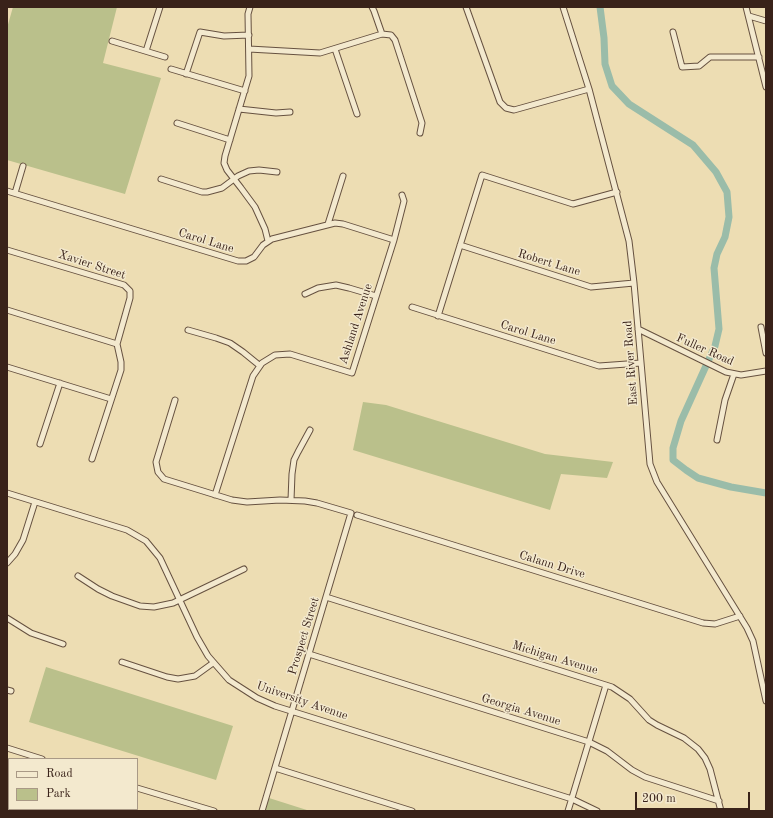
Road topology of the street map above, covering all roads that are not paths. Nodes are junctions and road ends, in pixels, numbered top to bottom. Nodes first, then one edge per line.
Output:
1 (160, 7) edge
2 (466, 7) edge
3 (563, 7) edge
4 (746, 7) edge
5 (249, 8) edge
6 (374, 8) edge
7 (749, 16) junction
8 (766, 21) edge
9 (673, 32) dead end
10 (382, 34) junction
11 (249, 35) junction
12 (112, 41) dead end
13 (249, 49) junction
14 (335, 49) junction
15 (146, 51) junction
16 (165, 57) dead end
17 (759, 57) junction
18 (171, 69) dead end
19 (186, 74) junction
20 (766, 87) edge
21 (589, 89) junction
22 (245, 91) junction
23 (239, 109) junction
24 (290, 112) dead end
25 (357, 114) dead end
26 (177, 124) dead end
27 (420, 133) dead end
28 (230, 140) junction
29 (23, 166) dead end
30 (277, 172) dead end
31 (343, 176) dead end
32 (161, 179) dead end
33 (234, 179) junction
34 (7, 191) edge
35 (617, 192) junction
36 (15, 193) junction
37 (402, 195) dead end
38 (328, 224) junction
39 (394, 240) junction
40 (268, 241) junction
41 (460, 245) junction
42 (7, 250) edge
43 (634, 283) junction
44 (304, 294) dead end
45 (376, 296) junction
46 (412, 307) dead end
47 (7, 310) edge
48 (438, 316) junction
49 (761, 327) dead end
50 (638, 329) junction
51 (188, 330) dead end
52 (117, 344) junction
53 (766, 353) edge
54 (641, 363) junction
55 (259, 365) junction
56 (7, 368) edge
57 (766, 371) edge
58 (734, 374) junction
59 (60, 383) junction
60 (112, 399) junction
61 (176, 400) dead end
62 (310, 430) dead end
63 (717, 440) dead end
64 (40, 444) dead end
65 (92, 460) dead end
66 (7, 493) edge
67 (215, 495) junction
68 (291, 500) junction
69 (35, 502) junction
70 (357, 515) dead end
71 (7, 563) edge
72 (244, 569) dead end
73 (78, 576) dead end
74 (326, 597) junction
75 (180, 600) junction
76 (740, 616) junction
77 (7, 618) edge
78 (63, 644) dead end
79 (309, 654) junction
80 (122, 662) dead end
81 (213, 663) junction
82 (606, 685) junction
83 (766, 699) edge
84 (292, 711) junction
85 (589, 742) junction
86 (7, 748) edge
87 (39, 758) edge
88 (275, 768) junction
89 (138, 788) edge
90 (572, 799) junction
91 (718, 801) junction
92 (214, 811) edge
93 (262, 811) edge
94 (412, 811) edge
95 (568, 811) edge
96 (597, 811) edge
97 (721, 811) edge

1 - 15 street
2 - 21 street
3 - 21 street, East River Road
4 - 7 street
5 - 11 street
6 - 10 street
7 - 8 street
7 - 17 street
9 - 17 street
10 - 14 street
10 - 27 street
11 - 13 street
11 - 19 street
12 - 15 street
13 - 14 street
13 - 22 street
14 - 25 street
15 - 16 street
17 - 20 street
18 - 19 street
19 - 22 street
21 - 35 street, East River Road
22 - 23 street
23 - 24 street
23 - 28 street
26 - 28 street
28 - 33 street
29 - 36 street
30 - 33 street
31 - 38 street
32 - 33 street
33 - 40 street
34 - 36 street, Carol Lane
35 - 41 street
35 - 43 street, East River Road
36 - 40 street, Carol Lane
37 - 39 street, Ashland Avenue
38 - 39 street
38 - 40 street
39 - 45 street, Ashland Avenue
41 - 43 street, Robert Lane
41 - 48 street
42 - 52 street, Xavier Street
43 - 50 street, East River Road
44 - 45 street
45 - 55 street, Ashland Avenue
46 - 48 street, Carol Lane
47 - 52 street
48 - 54 street, Carol Lane
49 - 53 street
50 - 54 street, East River Road
50 - 58 street, Fuller Road
51 - 55 street
52 - 60 street, Xavier Street
54 - 76 street, East River Road
55 - 67 street
56 - 59 street
57 - 58 street, Fuller Road
58 - 63 street
59 - 60 street
59 - 64 street
60 - 65 street, Xavier Street
61 - 67 street
62 - 68 street
66 - 69 street, University Avenue
67 - 68 street
68 - 74 street, Prospect Street
69 - 71 street
69 - 75 street, University Avenue
70 - 76 street, Calann Drive
72 - 75 street
73 - 75 street
74 - 79 street, Prospect Street
74 - 82 street, Michigan Avenue
75 - 81 street, University Avenue
76 - 83 street, East River Road
77 - 78 street
79 - 84 street, Prospect Street
79 - 85 street, Georgia Avenue
80 - 81 street
81 - 84 street, University Avenue
82 - 85 street
82 - 91 street, Michigan Avenue
84 - 88 street, Prospect Street
84 - 90 street, University Avenue
85 - 90 street
85 - 91 street, Georgia Avenue
86 - 87 street
88 - 93 street, Prospect Street
88 - 94 street
89 - 92 street
90 - 95 street
90 - 96 street, University Avenue
91 - 97 street, Michigan Avenue

